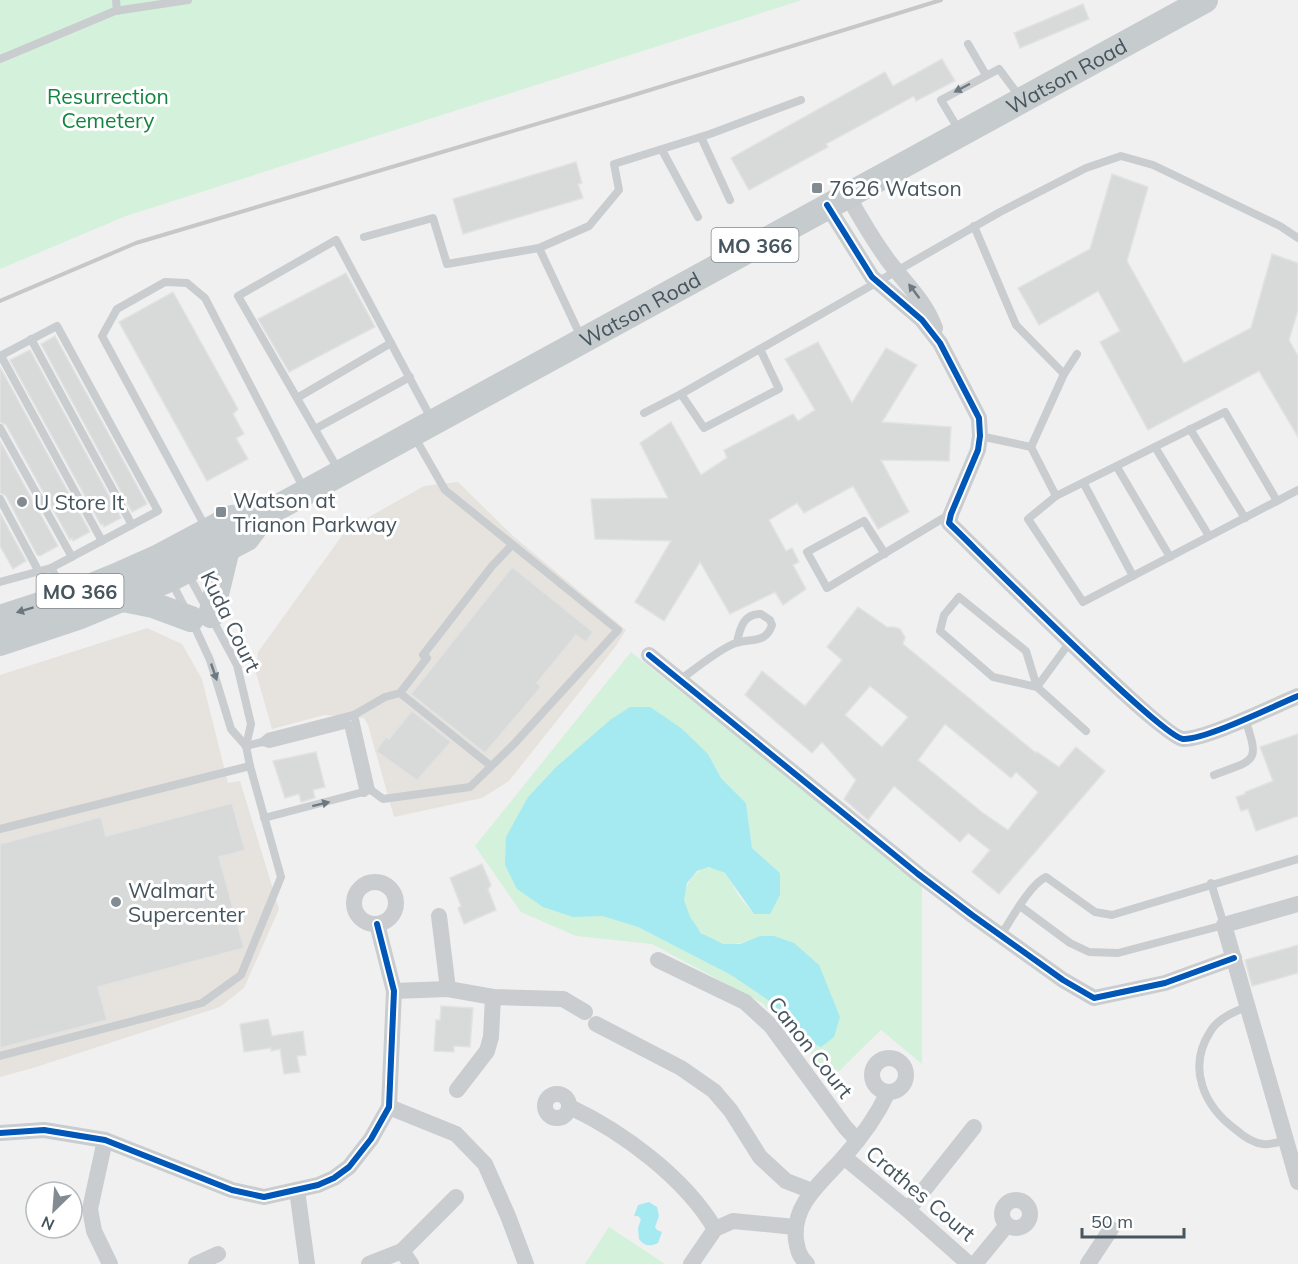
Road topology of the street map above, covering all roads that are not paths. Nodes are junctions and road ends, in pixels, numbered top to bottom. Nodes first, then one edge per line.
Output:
1 (116, 0) edge
2 (188, 0) edge
3 (1205, 0) edge
4 (117, 11) junction
5 (968, 44) dead end
6 (0, 59) edge
7 (986, 75) junction
8 (1022, 99) junction
9 (801, 100) dead end
10 (960, 133) junction
11 (701, 137) junction
12 (662, 150) junction
13 (730, 200) dead end
14 (837, 200) junction
15 (698, 217) dead end
16 (974, 226) junction
17 (364, 237) dead end
18 (1298, 238) edge
19 (538, 248) junction
20 (897, 270) junction
21 (877, 281) junction
22 (31, 339) junction
23 (582, 340) junction
24 (391, 343) junction
25 (940, 343) junction
26 (760, 349) junction
27 (1077, 354) dead end
28 (0, 356) edge
29 (1064, 374) junction
30 (410, 377) junction
31 (681, 394) junction
32 (297, 398) junction
33 (644, 413) dead end
34 (0, 428) edge
35 (315, 429) junction
36 (423, 429) junction
37 (1190, 429) junction
38 (980, 436) junction
39 (1031, 447) junction
40 (1155, 447) junction
41 (1118, 467) junction
42 (340, 473) junction
43 (1084, 484) junction
44 (1298, 490) edge
45 (306, 492) junction
46 (1056, 496) junction
47 (0, 499) edge
48 (1277, 501) junction
49 (951, 514) junction
50 (264, 515) junction
51 (1245, 518) junction
52 (132, 525) junction
53 (207, 531) junction
54 (1209, 536) junction
55 (102, 541) junction
56 (512, 545) junction
57 (227, 549) junction
58 (885, 554) junction
59 (1170, 556) junction
60 (72, 557) junction
61 (169, 565) junction
62 (51, 568) junction
63 (0, 572) edge
64 (39, 572) junction
65 (1133, 576) junction
66 (2, 582) edge
67 (67, 596) junction
68 (123, 599) junction
69 (201, 616) junction
70 (0, 618) edge
71 (737, 642) dead end
72 (1070, 642) junction
73 (0, 643) edge
74 (649, 656) dead end
75 (680, 681) junction
76 (1037, 687) junction
77 (400, 693) junction
78 (1298, 696) edge
79 (354, 715) junction
80 (1245, 718) junction
81 (1086, 731) dead end
82 (262, 742) junction
83 (246, 746) junction
84 (250, 766) junction
85 (491, 766) junction
86 (1214, 775) dead end
87 (368, 791) junction
88 (264, 818) junction
89 (0, 829) edge
90 (1298, 859) edge
91 (1211, 883) junction
92 (1298, 904) edge
93 (1020, 906) junction
94 (438, 916) dead end
95 (377, 924) dead end
96 (1224, 925) junction
97 (1001, 935) junction
98 (1234, 958) junction
99 (658, 960) dead end
100 (448, 989) junction
101 (394, 991) junction
102 (494, 997) junction
103 (1248, 1006) junction
104 (0, 1056) edge
105 (457, 1090) dead end
106 (888, 1092) dead end
107 (389, 1107) junction
108 (570, 1107) dead end
109 (974, 1127) dead end
110 (0, 1132) edge
111 (105, 1140) junction
112 (857, 1140) junction
113 (1286, 1140) junction
114 (844, 1157) junction
115 (1298, 1182) edge
116 (297, 1190) junction
117 (813, 1191) junction
118 (456, 1197) dead end
119 (908, 1210) junction
120 (1007, 1225) dead end
121 (795, 1227) junction
122 (715, 1229) junction
123 (1111, 1229) dead end
124 (218, 1254) dead end
125 (406, 1258) edge
126 (800, 1261) edge
127 (110, 1264) edge
128 (196, 1264) edge
129 (307, 1264) edge
130 (369, 1264) edge
131 (526, 1264) edge
132 (691, 1264) edge
133 (969, 1264) edge
134 (975, 1264) edge
135 (1088, 1264) edge

1 - 4 lane
2 - 4 lane
3 - 8 main road, Watson Road / MO 366
4 - 6 lane
5 - 7 lane
7 - 8 lane
7 -> 10 lane
8 - 10 main road, Watson Road / MO 366
9 - 11 lane
10 - 14 main road, Watson Road / MO 366
11 - 12 lane
11 - 13 lane
12 - 15 lane
12 - 19 lane
14 - 20 street
14 - 21 street
14 - 23 main road, Watson Road / MO 366
16 - 18 lane
16 - 20 lane
16 - 29 lane
17 - 19 lane
19 - 23 lane
20 - 21 lane
25 -> 20 street
21 - 25 street
21 - 26 lane
22 - 28 lane
22 - 52 lane
22 - 52 lane
23 - 36 main road, Watson Road / MO 366
24 - 30 lane
24 - 32 lane
24 - 32 lane
25 - 38 street
26 - 31 lane
26 - 31 lane
27 - 29 lane
28 - 55 lane
29 - 39 lane
30 - 35 lane
30 - 36 lane
31 - 33 lane
32 - 35 lane
34 - 60 lane
35 - 42 lane
36 - 42 main road, Watson Road / MO 366
36 - 56 lane
37 - 40 lane
37 - 48 lane
37 - 51 lane
38 - 39 lane
38 - 49 street
39 - 46 lane
40 - 41 lane
40 - 54 lane
41 - 43 lane
41 - 59 lane
42 - 45 main road, Watson Road / MO 366
43 - 46 lane
43 - 65 lane
44 - 48 lane
45 - 50 main road, Watson Road / MO 366
45 - 53 lane
46 - 65 lane
47 - 64 lane
48 - 51 lane
49 - 58 lane
49 - 72 street
50 - 53 main road, Watson Road / MO 366
50 - 57 main road, Watson Road / MO 366
51 - 54 lane
52 - 55 lane
53 - 61 main road, Watson Road / MO 366
54 - 59 lane
55 - 60 lane
56 - 77 lane
56 - 85 lane
57 - 61 main road, Watson Road / MO 366
57 - 69 main road
58 - 58 lane
59 - 65 lane
60 - 62 lane
61 - 67 main road, Watson Road / MO 366
61 - 68 main road, Watson Road / MO 366
61 - 69 lane, Kuda Court
61 - 69 lane, Kuda Court
62 - 64 lane
62 - 67 lane
63 - 66 lane
64 - 66 lane
67 -> 70 main road, Watson Road / MO 366
68 - 69 main road
68 - 73 main road, Watson Road / MO 366
69 -> 83 lane, Kuda Court
69 - 83 lane, Kuda Court
71 - 75 lane
72 - 76 lane
72 - 80 street
74 - 75 street
75 - 97 street
76 - 76 lane
76 - 81 lane
77 - 79 lane
77 - 85 lane
78 - 80 street
79 - 82 lane
79 - 87 lane
80 - 86 lane
82 - 83 lane
82 - 87 lane
83 - 84 lane, Kuda Court
84 - 88 lane, Kuda Court
84 - 89 lane
85 - 87 lane
88 -> 87 lane
88 - 104 lane, Kuda Court
90 - 91 lane
91 - 93 lane
91 - 96 lane
92 - 96 street
93 - 96 lane
93 - 97 lane
94 - 100 street
95 - 101 street
96 - 98 street
97 - 98 street
98 - 103 street
99 - 112 street, Canon Court
100 - 101 street
100 - 102 street
101 - 107 street
102 - 105 street
102 - 117 street
103 - 113 street
103 - 113 lane
106 - 112 street
107 - 116 street
107 - 131 street
108 - 122 street
109 - 119 street
110 - 111 street
111 - 116 street
111 - 127 street
112 - 114 street
113 - 115 street
114 - 117 street
114 - 119 street, Crathes Court
116 - 129 street
117 - 121 street
118 - 125 street
119 - 133 street, Crathes Court
120 - 134 street, Crathes Court
121 - 122 street
121 - 126 street
122 - 132 street
123 - 135 street
124 - 128 street
125 - 130 street

